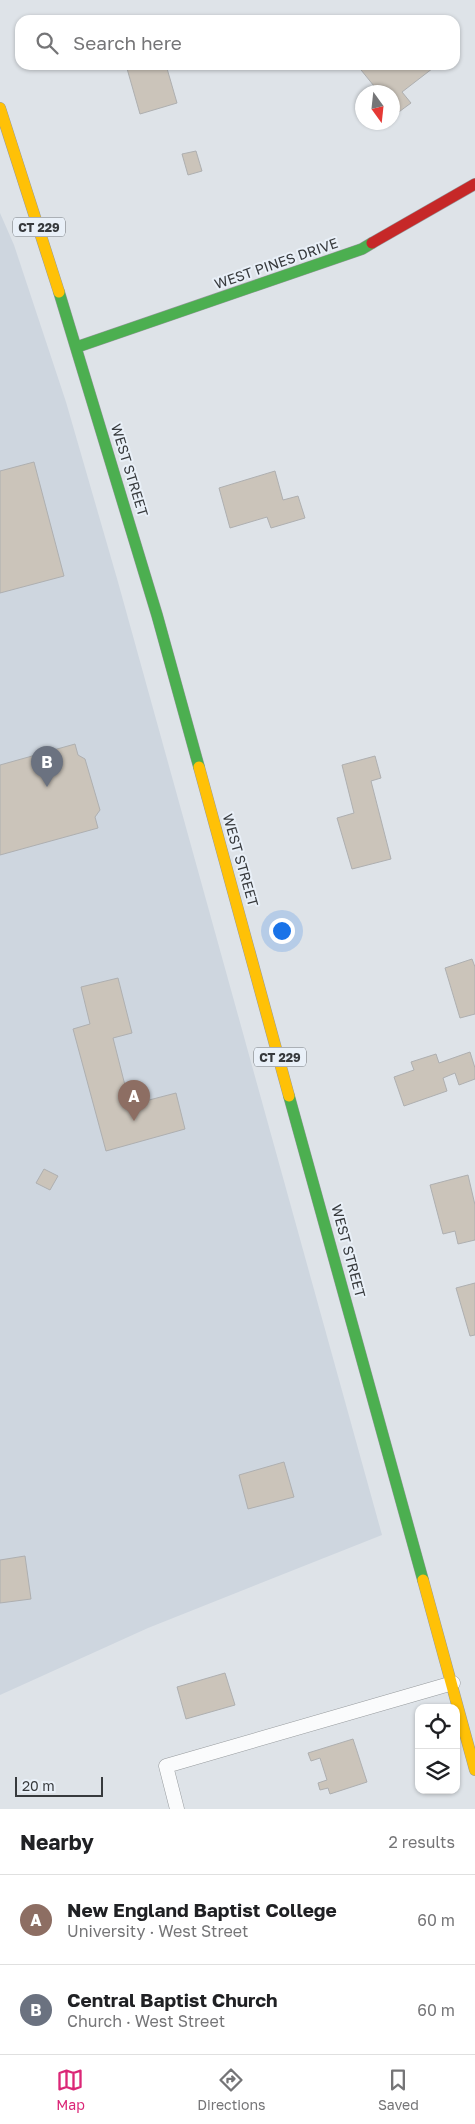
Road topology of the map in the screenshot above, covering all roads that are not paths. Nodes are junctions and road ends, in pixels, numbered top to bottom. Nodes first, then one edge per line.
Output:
1 (0, 108) edge
2 (475, 184) edge
3 (77, 347) junction
4 (453, 1683) junction
5 (475, 1770) edge
6 (177, 1809) edge

1 - 3 main road, WEST STREET / CT 229
2 - 3 main road, WEST PINES DRIVE
3 - 4 main road, WEST STREET / CT 229
4 - 5 main road, WEST STREET / CT 229
4 - 6 lane

